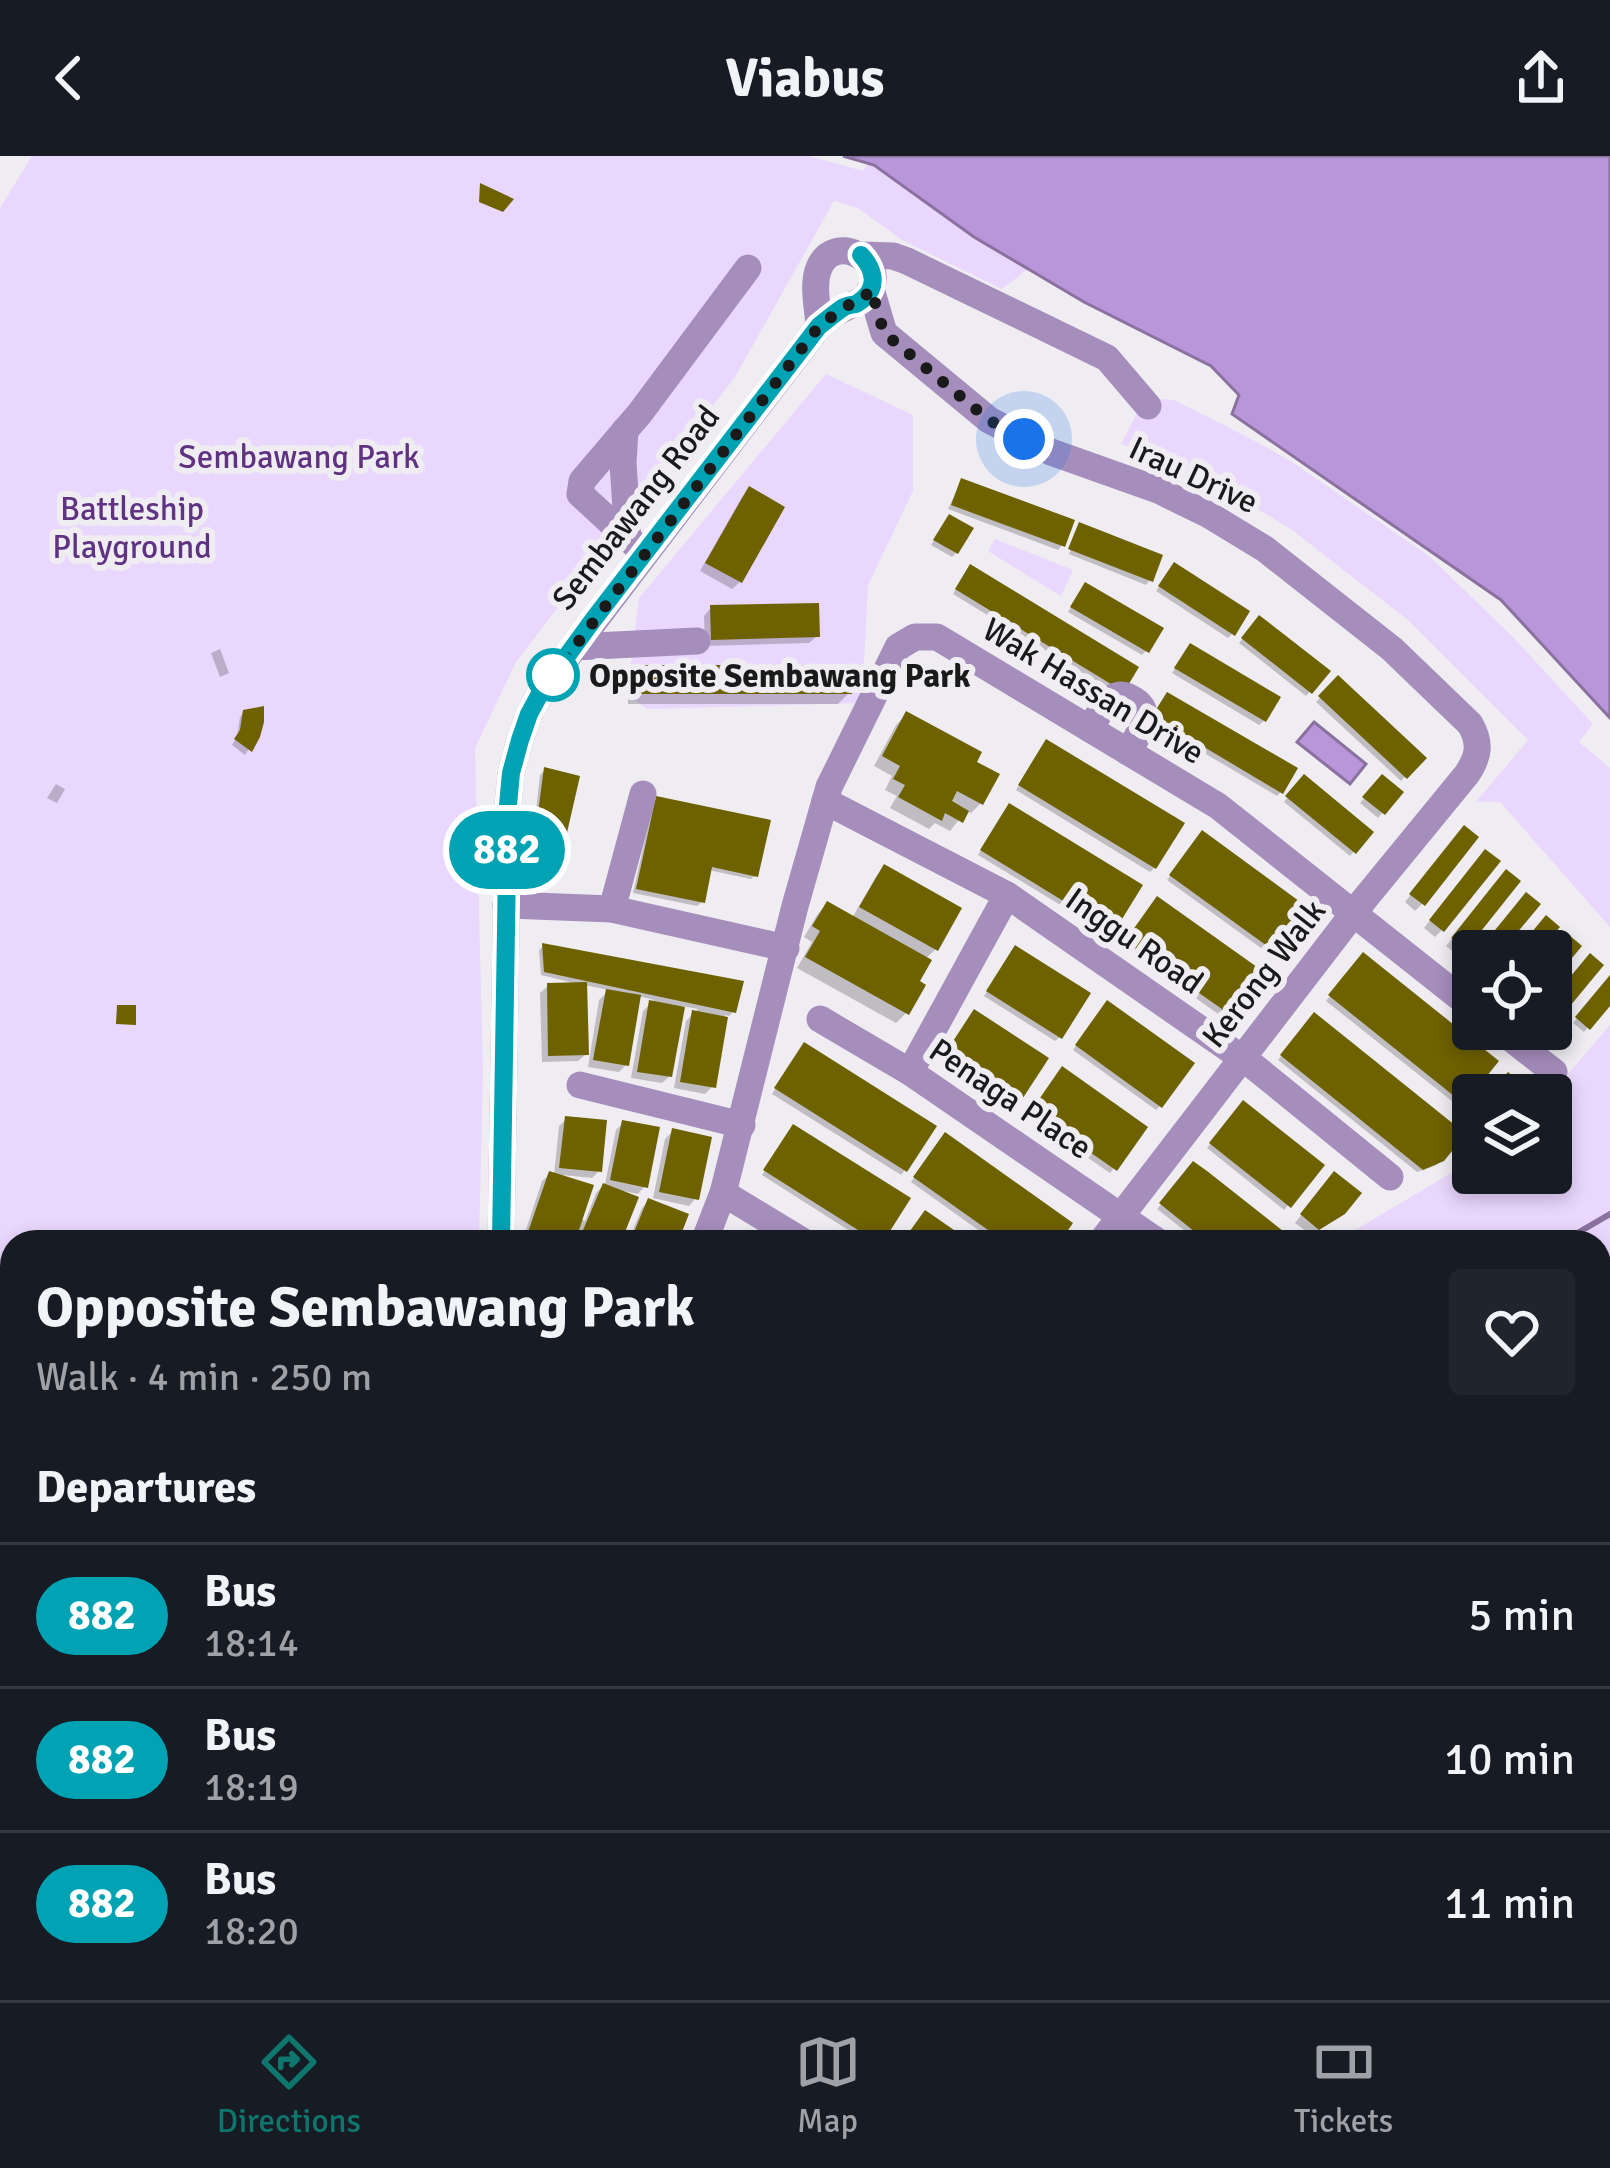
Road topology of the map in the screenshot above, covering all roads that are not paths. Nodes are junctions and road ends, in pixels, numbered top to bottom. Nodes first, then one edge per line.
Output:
1 (861, 255) junction
2 (748, 268) dead end
3 (817, 278) junction
4 (871, 289) junction
5 (846, 306) junction
6 (819, 326) junction
7 (1148, 406) dead end
8 (625, 430) junction
9 (636, 546) junction
10 (697, 641) dead end
11 (574, 646) junction
12 (1090, 729) junction
13 (1479, 747) joint
14 (1128, 752) junction
15 (643, 794) dead end
16 (825, 801) junction
17 (1007, 895) junction
18 (506, 905) junction
19 (612, 909) junction
20 (1354, 914) junction
21 (786, 948) junction
22 (1452, 991) edge
23 (820, 1019) dead end
24 (1526, 1050) edge
25 (1242, 1059) junction
26 (910, 1072) junction
27 (1554, 1072) dead end
28 (580, 1085) dead end
29 (742, 1125) junction
30 (1390, 1178) dead end
31 (723, 1193) junction
32 (1122, 1216) junction
33 (501, 1230) edge
34 (709, 1230) edge
35 (784, 1230) edge
36 (1111, 1230) edge
37 (1141, 1230) edge

1 - 3 street
1 - 4 street
1 - 7 street
2 - 8 street
3 - 5 street
3 - 6 street
4 - 5 street, Sembawang Road
4 - 13 street, Irau Drive
5 - 6 street, Sembawang Road
6 - 9 street, Sembawang Road
8 - 9 street
8 - 9 street
9 - 11 street, Sembawang Road
10 - 11 street
11 - 18 street, Sembawang Road
12 - 14 street, Wak Hassan Drive
12 - 14 street
12 - 16 street, Wak Hassan Drive
13 - 20 street, Kerong Walk
14 - 20 street, Wak Hassan Drive
15 - 19 street
16 - 17 street, Inggu Road
16 - 21 street, Wak Hassan Drive
17 - 25 street, Inggu Road
17 - 26 street
18 - 19 street
18 - 33 street, Sembawang Road
19 - 21 street
20 - 22 street, Wak Hassan Drive
20 - 25 street, Kerong Walk
21 - 29 street, Wak Hassan Drive
23 - 26 street, Penaga Place
24 - 27 street
25 - 30 street, Inggu Road
25 - 32 street, Kerong Walk
26 - 32 street, Penaga Place
28 - 29 street
29 - 31 street, Wak Hassan Drive
31 - 34 street, Wak Hassan Drive
31 - 35 street
32 - 36 street, Kerong Walk
32 - 37 street, Penaga Place

